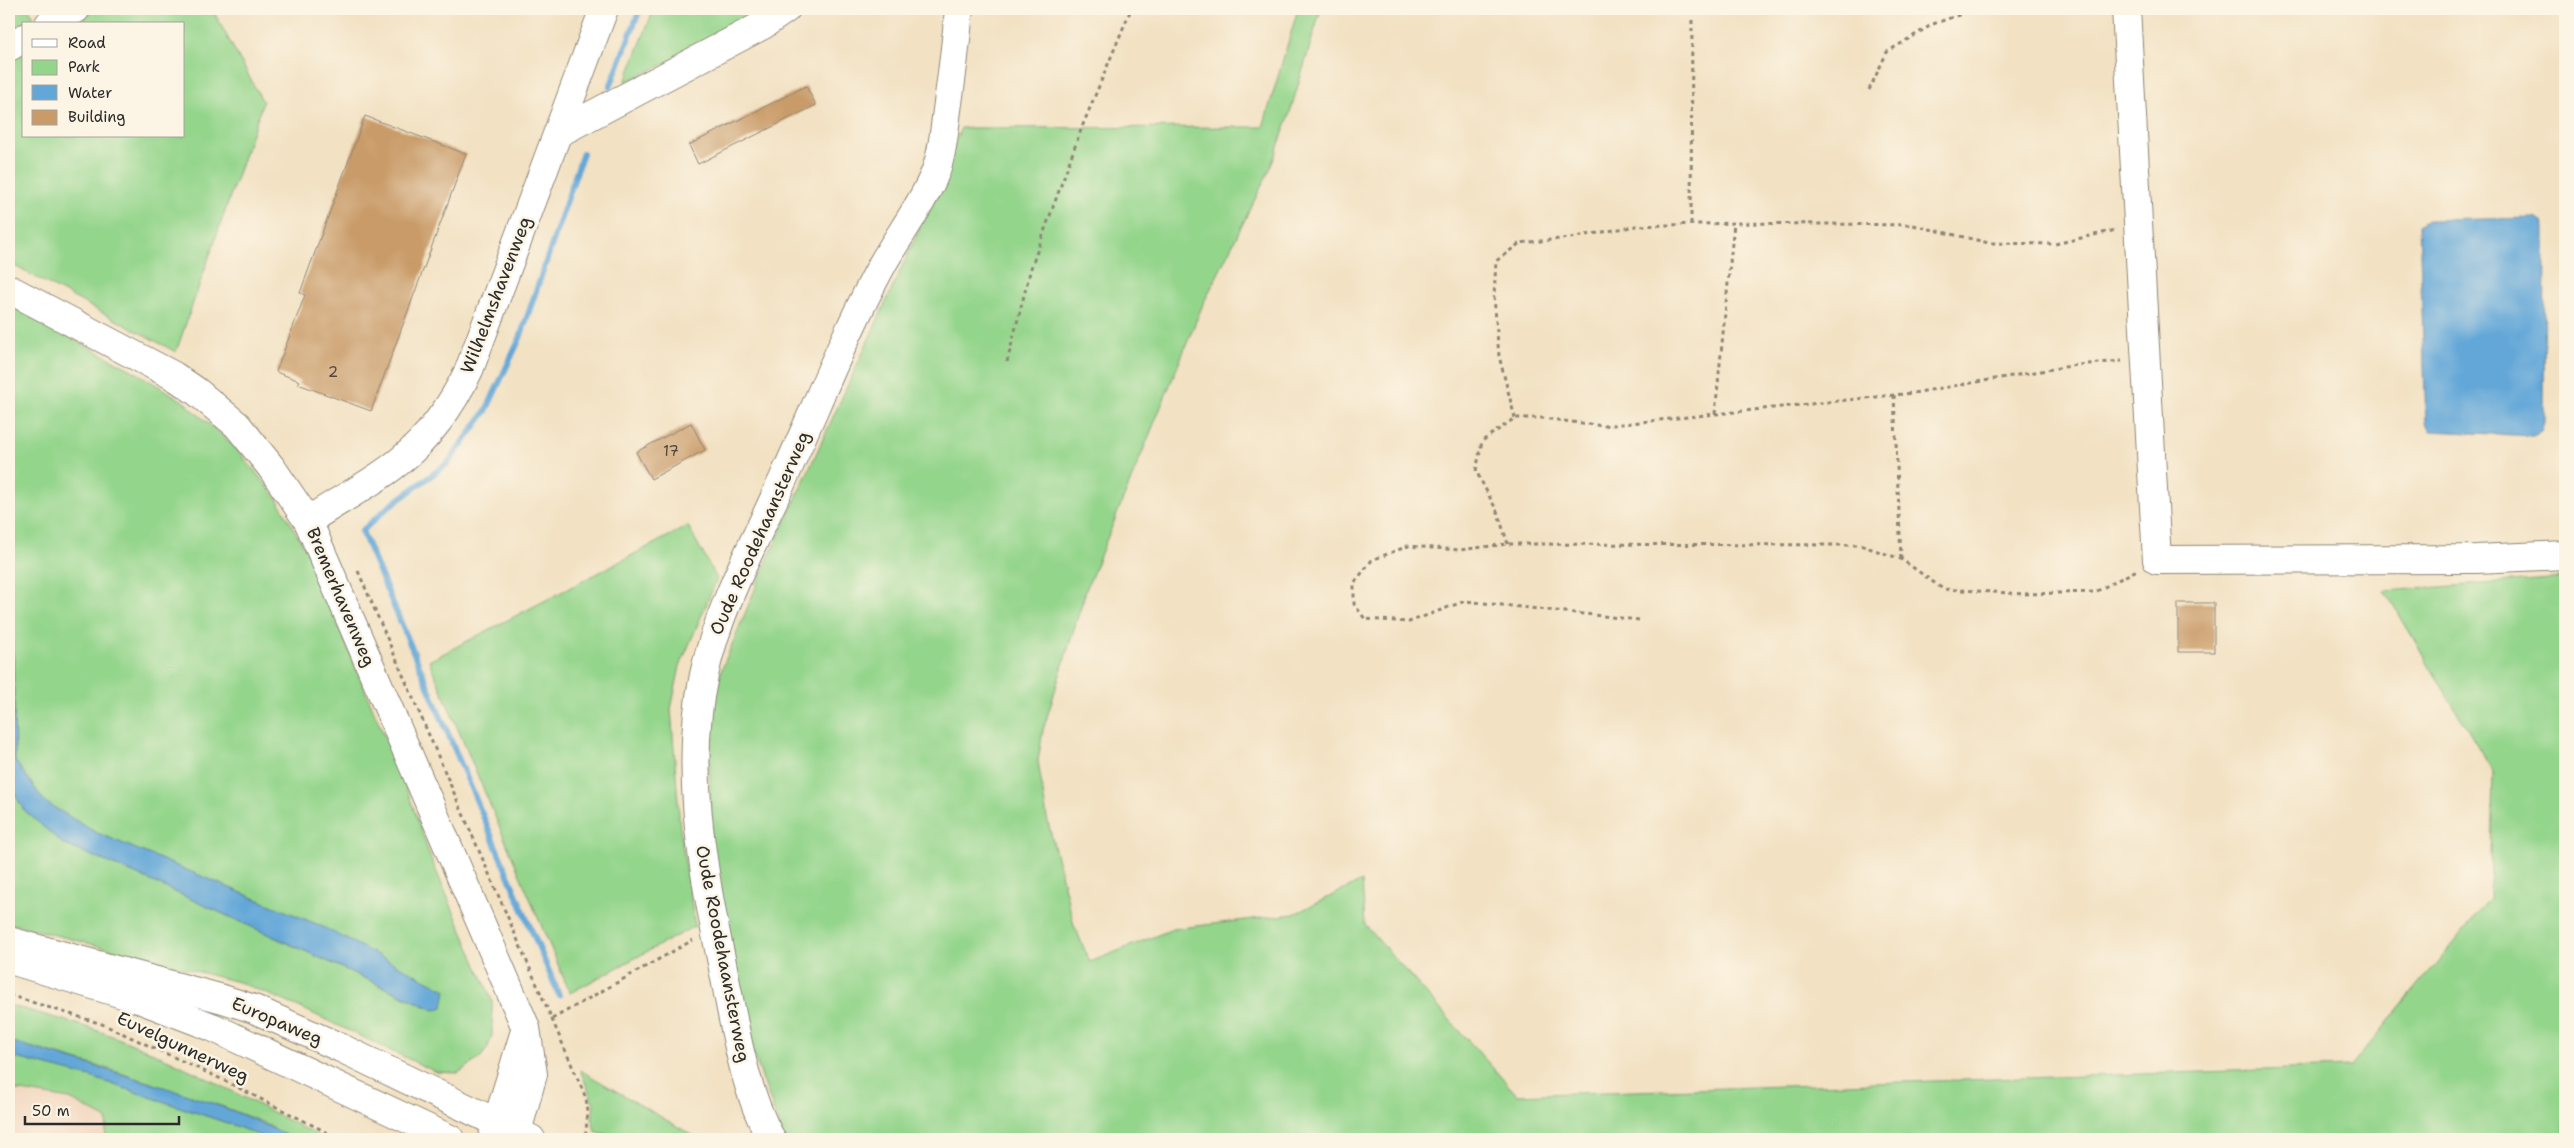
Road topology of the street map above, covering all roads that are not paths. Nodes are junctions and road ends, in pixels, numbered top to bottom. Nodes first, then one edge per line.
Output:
1 (76, 9) edge
2 (604, 9) edge
3 (786, 9) edge
4 (959, 9) edge
5 (2126, 9) edge
6 (53, 22) edge
7 (22, 39) edge
8 (9, 47) edge
9 (558, 133) junction
10 (9, 290) edge
11 (308, 521) junction
12 (2565, 555) edge
13 (9, 941) edge
14 (9, 959) edge
15 (510, 1134) edge
16 (450, 1139) edge
17 (772, 1139) edge

1 - 6 main road
2 - 9 main road, Wilhelmshavenweg
3 - 9 main road
4 - 17 main road, Oude Roodehaansterweg
5 - 12 main road
7 - 8 main road
9 - 11 main road, Wilhelmshavenweg
10 - 11 main road, Bremerhavenweg
11 - 15 main road, Bremerhavenweg
13 - 15 main road, Europaweg
14 - 16 main road, Europaweg

